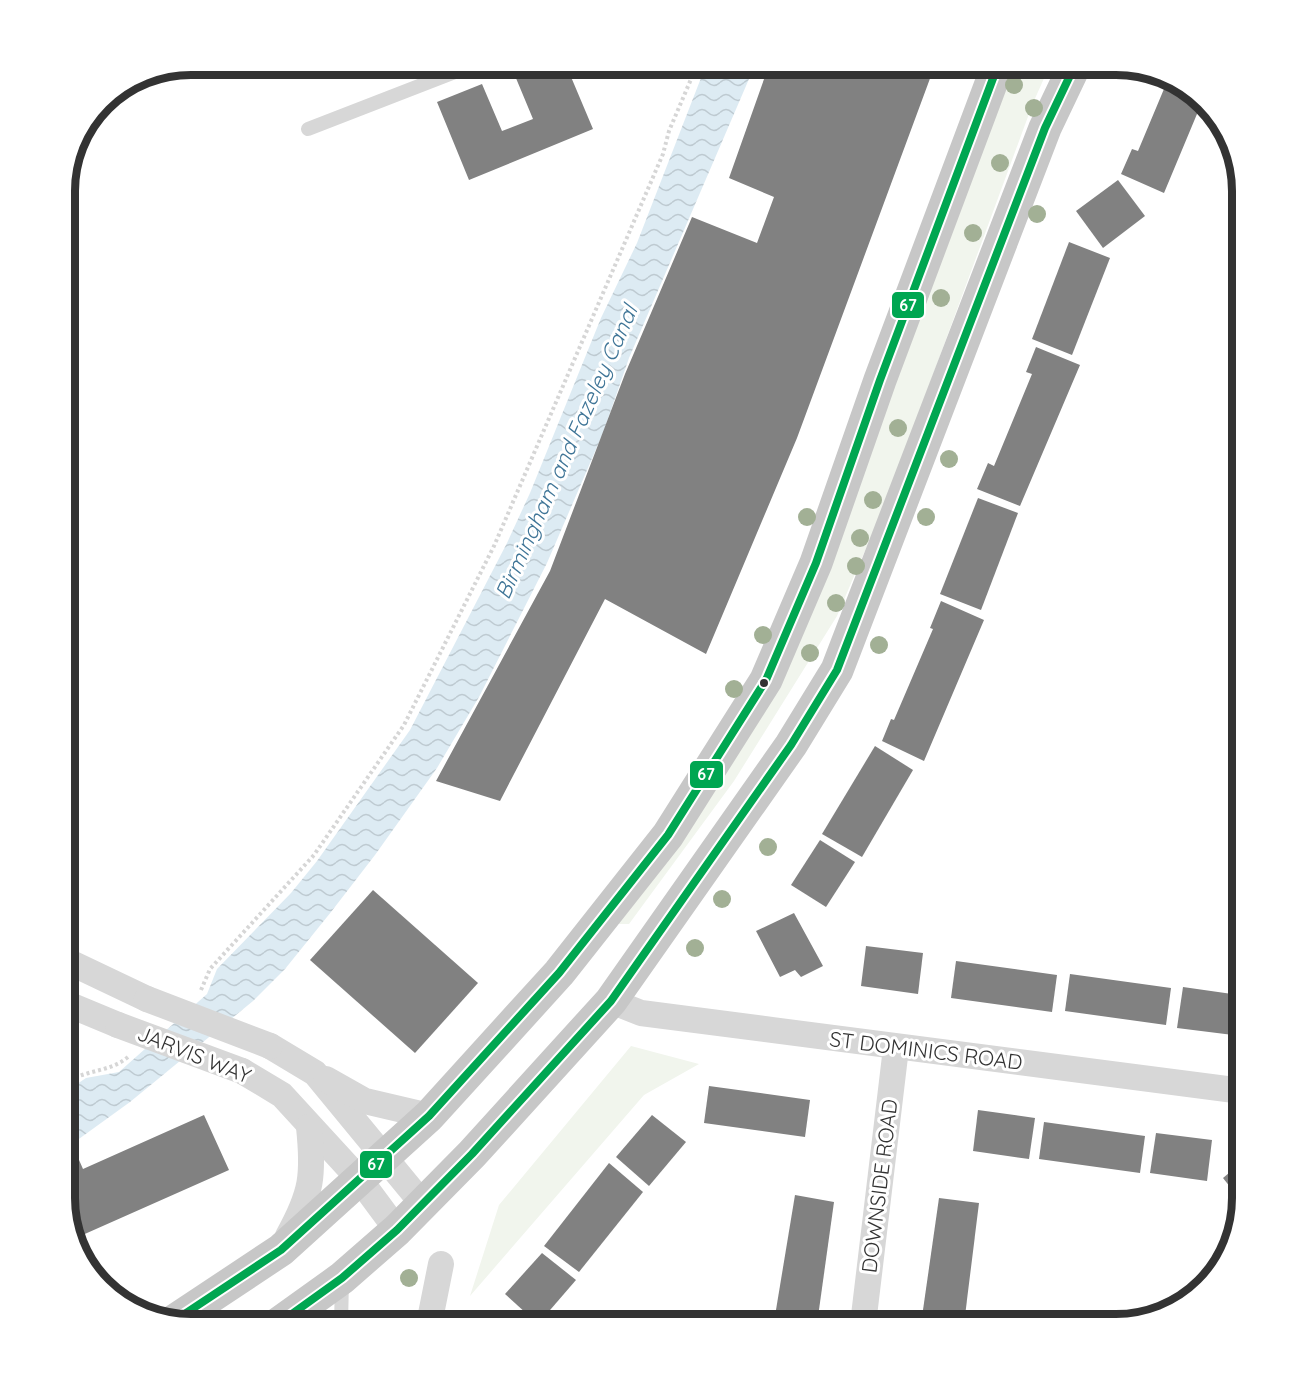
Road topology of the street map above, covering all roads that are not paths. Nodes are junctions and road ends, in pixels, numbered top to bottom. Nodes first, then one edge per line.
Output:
1 (447, 75) edge
2 (994, 75) edge
3 (1070, 75) edge
4 (308, 129) dead end
5 (75, 965) edge
6 (611, 1001) junction
7 (75, 1007) edge
8 (896, 1048) junction
9 (315, 1073) junction
10 (1232, 1090) edge
11 (429, 1116) junction
12 (309, 1127) junction
13 (372, 1169) junction
14 (422, 1203) junction
15 (397, 1230) junction
16 (281, 1250) junction
17 (441, 1264) dead end
18 (342, 1278) junction
19 (185, 1314) edge
20 (292, 1314) edge
21 (341, 1314) edge
22 (431, 1314) edge
23 (864, 1314) edge

1 - 4 lane
2 - 11 highway
3 - 6 highway
5 - 9 street, JARVIS WAY, bridge
6 - 8 street, ST DOMINICS ROAD
6 - 14 highway
7 - 12 street, JARVIS WAY, bridge
8 - 10 street, ST DOMINICS ROAD
8 - 23 street, DOWNSIDE ROAD
9 - 11 street
9 - 13 street
11 - 13 highway
12 - 13 street, JARVIS WAY
12 - 16 street
13 - 14 street
13 - 15 street
13 - 16 highway
14 - 15 highway
15 - 18 highway
16 - 19 highway
17 - 22 street
18 - 20 highway
18 - 21 lane

